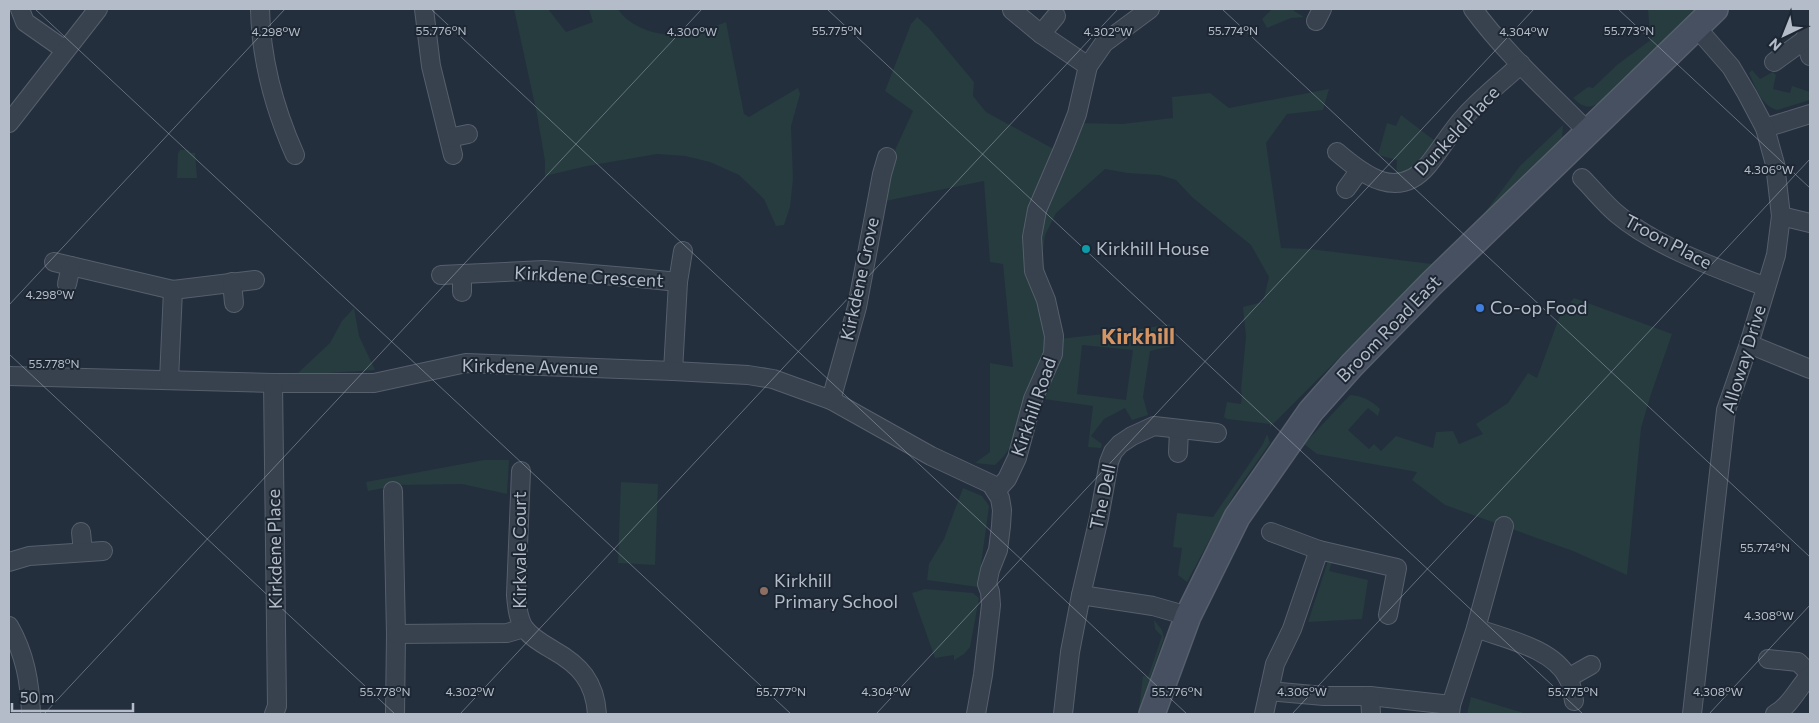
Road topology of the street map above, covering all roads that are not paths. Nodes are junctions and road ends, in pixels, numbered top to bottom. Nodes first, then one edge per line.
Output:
1 (20, 9) edge
2 (98, 9) edge
3 (260, 9) edge
4 (424, 9) edge
5 (1150, 9) edge
6 (1473, 9) edge
7 (1715, 9) edge
8 (1012, 10) dead end
9 (1056, 16) dead end
10 (1696, 26) junction
11 (1041, 34) junction
12 (1807, 37) edge
13 (65, 50) junction
14 (1810, 56) edge
15 (1774, 62) dead end
16 (1521, 64) junction
17 (1088, 66) junction
18 (1810, 114) edge
19 (9, 123) edge
20 (1765, 128) junction
21 (1588, 132) junction
22 (468, 134) dead end
23 (1337, 152) dead end
24 (294, 155) dead end
25 (879, 167) dead end
26 (1358, 171) junction
27 (1582, 178) dead end
28 (1346, 189) dead end
29 (1781, 216) junction
30 (1810, 223) edge
31 (683, 251) dead end
32 (54, 262) dead end
33 (71, 266) junction
34 (462, 274) junction
35 (441, 275) dead end
36 (255, 280) dead end
37 (232, 282) junction
38 (678, 282) junction
39 (67, 284) dead end
40 (1766, 287) junction
41 (173, 290) junction
42 (462, 292) dead end
43 (234, 302) dead end
44 (1749, 344) junction
45 (1810, 369) edge
46 (673, 371) junction
47 (9, 376) edge
48 (169, 380) junction
49 (273, 383) junction
50 (831, 400) junction
51 (1179, 428) junction
52 (1218, 433) dead end
53 (1178, 453) dead end
54 (521, 471) dead end
55 (394, 491) dead end
56 (996, 491) junction
57 (1504, 526) dead end
58 (81, 532) dead end
59 (1270, 532) dead end
60 (1319, 550) junction
61 (103, 551) dead end
62 (84, 552) junction
63 (9, 562) edge
64 (1081, 595) junction
65 (1388, 615) dead end
66 (1188, 616) junction
67 (9, 626) edge
68 (524, 628) junction
69 (1476, 628) junction
70 (396, 634) junction
71 (1768, 659) dead end
72 (1591, 666) dead end
73 (1810, 674) edge
74 (1568, 678) junction
75 (1269, 690) junction
76 (1370, 696) junction
77 (1574, 701) dead end
78 (1450, 710) edge
79 (1782, 713) edge
80 (31, 714) edge
81 (274, 714) edge
82 (395, 714) edge
83 (597, 714) edge
84 (976, 714) edge
85 (1063, 714) edge
86 (1152, 714) edge
87 (1264, 714) edge
88 (1371, 714) edge
89 (1692, 714) edge

1 - 13 street
2 - 13 street
3 - 24 street
4 - 22 street
5 - 17 street, Kirkhill Road
6 - 16 street
7 - 10 street, Broom Road East
8 - 11 street
9 - 11 street
10 - 20 street, Alloway Drive
10 - 21 street, Broom Road East
11 - 17 street
12 - 14 street
12 - 15 street
13 - 19 street
16 - 21 street
16 - 26 street, Dunkeld Place
17 - 56 street, Kirkhill Road
18 - 20 street
20 - 29 street, Alloway Drive
21 - 66 street, Broom Road East
23 - 26 street, Dunkeld Place
25 - 50 street, Kirkdene Grove
26 - 28 street
27 - 40 street, Troon Place
29 - 30 street
29 - 40 street, Alloway Drive
31 - 38 street, Kirkdene Crescent
32 - 33 street
33 - 39 street
33 - 41 street
34 - 35 street, Kirkdene Crescent
34 - 38 street, Kirkdene Crescent
34 - 42 street
36 - 37 street
37 - 41 street
37 - 43 street
38 - 46 street, Kirkdene Crescent
40 - 44 street, Alloway Drive
41 - 48 street
44 - 45 street
44 - 89 street, Alloway Drive
46 - 49 street, Kirkdene Avenue
46 - 50 street, Kirkdene Avenue
47 - 48 street, Kirkdene Avenue
48 - 49 street, Kirkdene Avenue
49 - 81 street, Kirkdene Place
50 - 56 street, Kirkdene Avenue
51 - 52 street, The Dell
51 - 53 street
51 - 64 street, The Dell
54 - 68 street, Kirkvale Court
55 - 70 street
56 - 84 street
57 - 69 street
58 - 62 street
59 - 60 street
60 - 65 street
60 - 75 street
61 - 62 street
62 - 63 street
64 - 66 street
64 - 85 street, The Dell
66 - 86 street, Broom Road East
67 - 80 street
68 - 70 street, Kirkvale Court
68 - 83 street, Kirkvale Court
69 - 74 street
69 - 78 street
70 - 82 street
71 - 73 street
72 - 74 street
73 - 79 street
74 - 77 street
75 - 76 street
75 - 87 street
76 - 78 street
76 - 88 street

